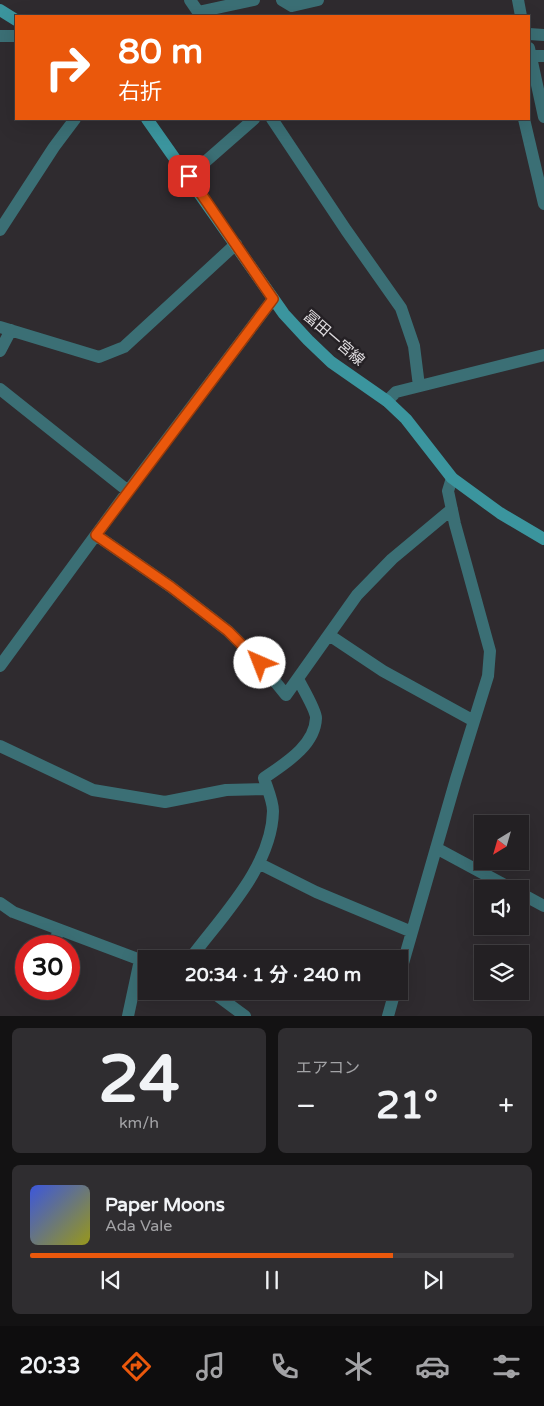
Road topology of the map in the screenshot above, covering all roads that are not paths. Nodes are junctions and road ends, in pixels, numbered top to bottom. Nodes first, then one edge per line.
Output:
1 (190, 0) edge
2 (254, 0) edge
3 (282, 0) edge
4 (318, 0) edge
5 (518, 0) edge
6 (0, 10) edge
7 (199, 14) edge
8 (521, 15) edge
9 (15, 19) edge
10 (530, 34) edge
11 (544, 35) edge
12 (0, 36) edge
13 (15, 36) edge
14 (530, 53) edge
15 (544, 56) edge
16 (530, 57) edge
17 (544, 117) edge
18 (74, 120) edge
19 (148, 120) edge
20 (253, 120) edge
21 (273, 120) edge
22 (524, 120) edge
23 (189, 176) junction
24 (544, 204) edge
25 (1, 227) edge
26 (236, 244) junction
27 (273, 299) junction
28 (6, 329) edge
29 (0, 352) edge
30 (544, 354) edge
31 (419, 386) junction
32 (2, 396) edge
33 (387, 401) junction
34 (452, 478) junction
35 (128, 491) junction
36 (452, 509) junction
37 (96, 535) junction
38 (544, 539) edge
39 (329, 635) junction
40 (0, 666) edge
41 (298, 679) junction
42 (474, 721) junction
43 (0, 746) edge
44 (267, 789) junction
45 (436, 848) junction
46 (260, 864) junction
47 (495, 880) edge
48 (529, 898) edge
49 (0, 904) edge
50 (544, 906) edge
51 (59, 930) junction
52 (412, 932) junction
53 (57, 935) edge
54 (197, 950) edge
55 (407, 950) edge
56 (138, 959) edge
57 (138, 979) edge
58 (223, 1000) edge
59 (392, 1000) edge
60 (128, 1016) edge
61 (245, 1016) edge
62 (388, 1016) edge

1 - 7 street
2 - 7 street
3 - 4 street
5 - 8 street
6 - 9 main road
10 - 11 street
12 - 13 street
14 - 15 street
16 - 17 street
18 - 25 street
19 - 23 main road, 冨田一宮線
20 - 23 street
21 - 31 street
22 - 24 street
23 - 26 main road, 冨田一宮線
26 - 27 main road, 冨田一宮線
26 - 28 street
27 - 33 main road, 冨田一宮線
27 - 35 street
28 - 29 street
30 - 31 street
31 - 33 street
32 - 35 street
33 - 34 main road, 冨田一宮線
34 - 36 street
34 - 38 main road, 冨田一宮線
35 - 37 street
36 - 39 street
36 - 42 street
37 - 40 street
37 - 41 street
39 - 41 street
39 - 42 street
41 - 44 street
42 - 45 street
43 - 44 street
44 - 46 street
45 - 47 street
45 - 52 street
46 - 52 street
46 - 54 street
48 - 50 street
49 - 51 street
51 - 53 street
51 - 56 street
52 - 55 street
57 - 60 street
58 - 61 street
59 - 62 street

